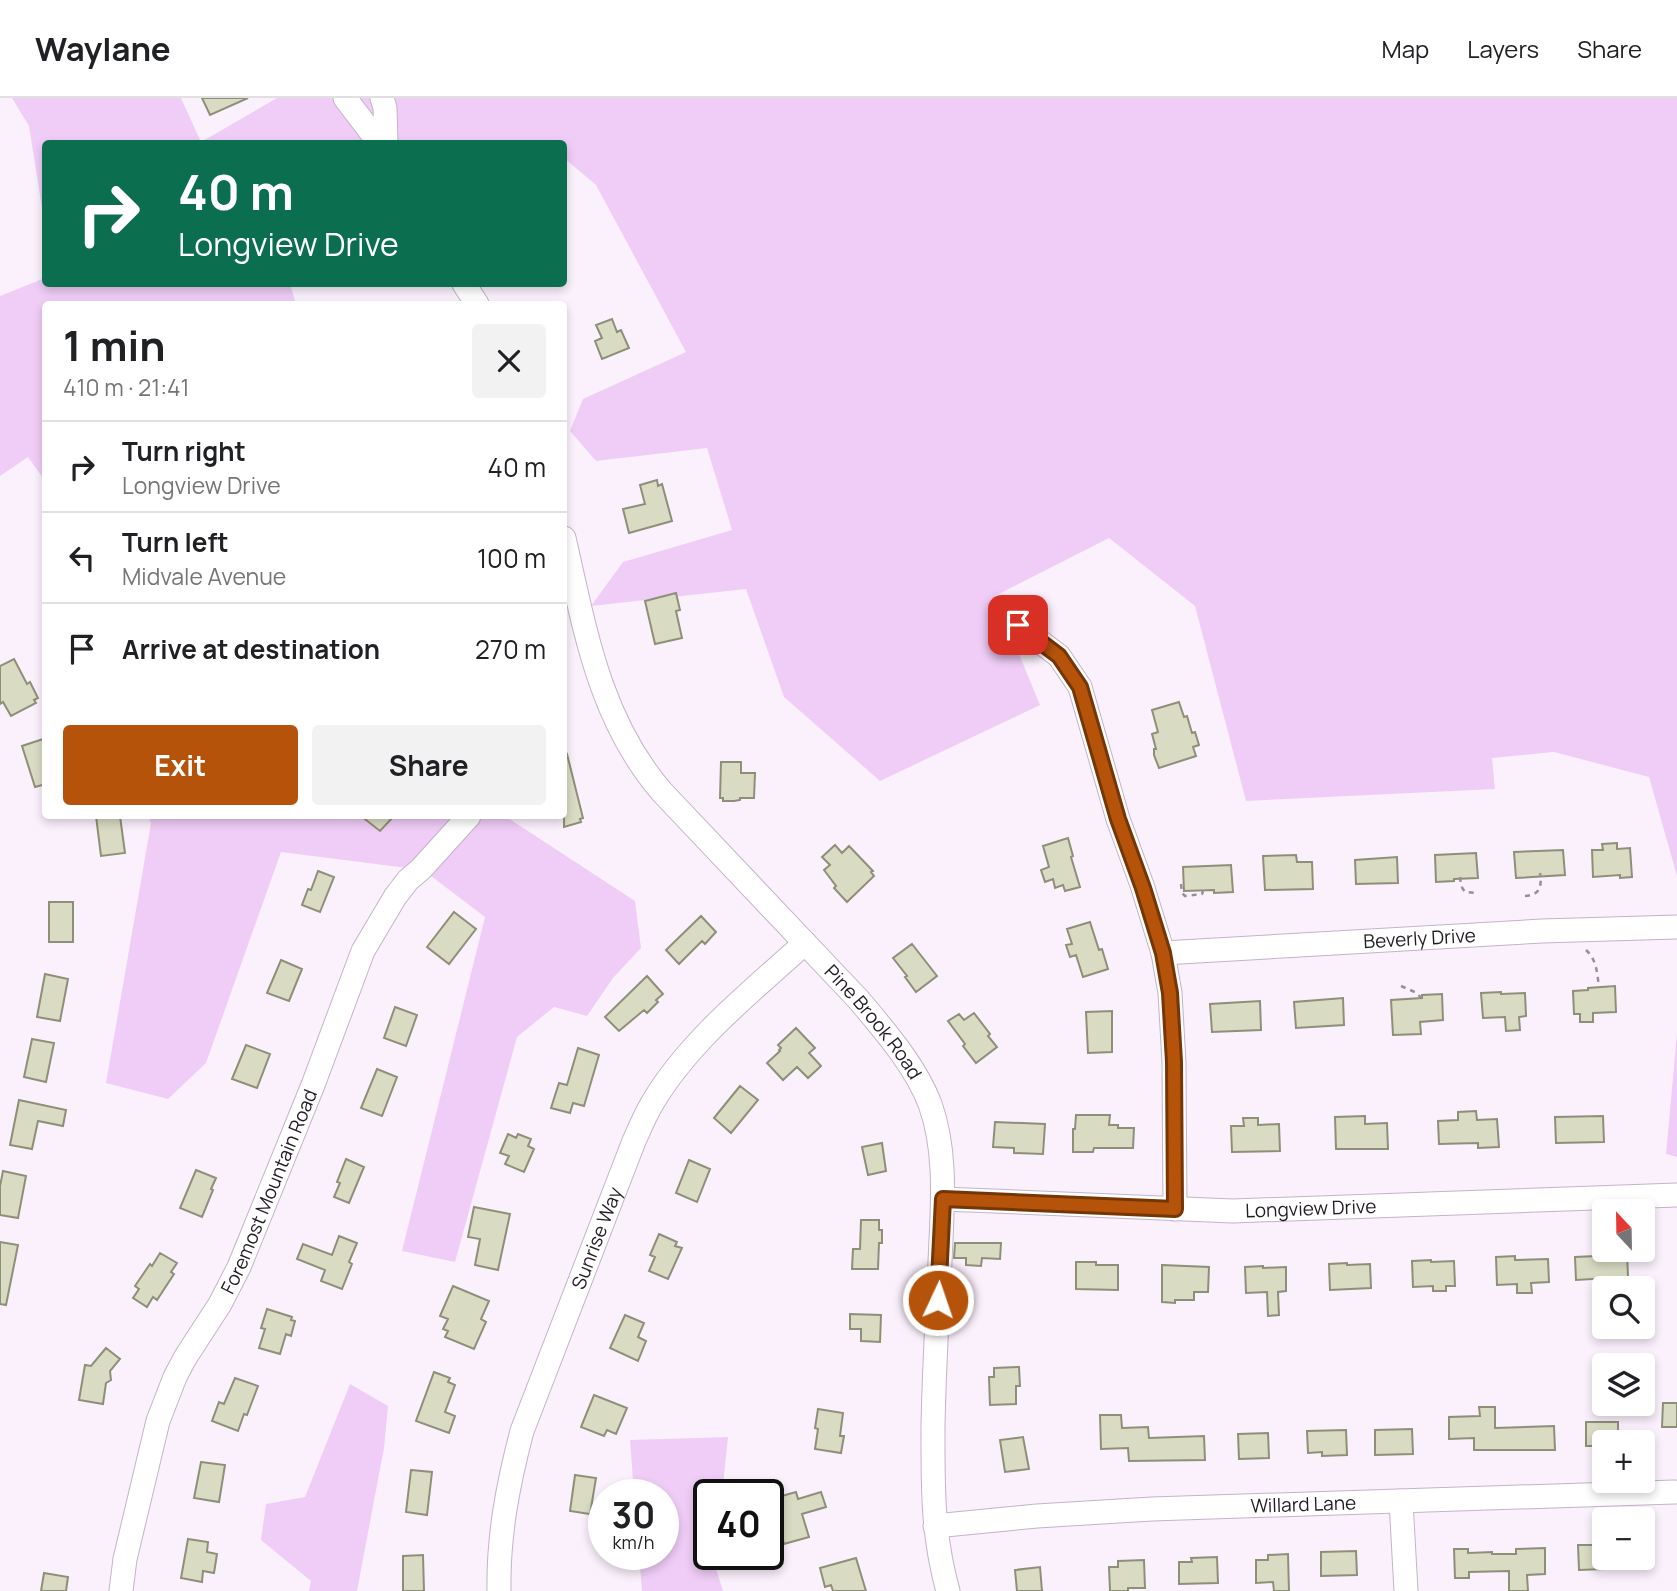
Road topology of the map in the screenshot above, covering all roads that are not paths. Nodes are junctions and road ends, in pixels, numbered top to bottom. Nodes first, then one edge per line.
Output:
1 (345, 98) edge
2 (382, 98) edge
3 (377, 140) edge
4 (386, 140) edge
5 (568, 588) edge
6 (1018, 625) dead end
7 (466, 819) edge
8 (1677, 927) edge
9 (805, 943) junction
10 (1163, 953) junction
11 (1677, 1195) edge
12 (943, 1199) junction
13 (1175, 1209) junction
14 (1674, 1492) dead end
15 (1401, 1500) junction
16 (935, 1526) junction
17 (121, 1591) edge
18 (499, 1591) edge
19 (948, 1591) edge
20 (1406, 1591) edge

1 - 3 street
2 - 4 street
5 - 9 street, Pine Brook Road
6 - 10 street
7 - 17 street, Foremost Mountain Road
8 - 10 street, Beverly Drive
9 - 12 street, Pine Brook Road
9 - 18 street, Sunrise Way
10 - 13 street
11 - 13 street, Longview Drive
12 - 13 street, Longview Drive
12 - 16 street, Pine Brook Road
14 - 15 street, Willard Lane
15 - 16 street, Willard Lane
15 - 20 street
16 - 19 street, Pine Brook Road

